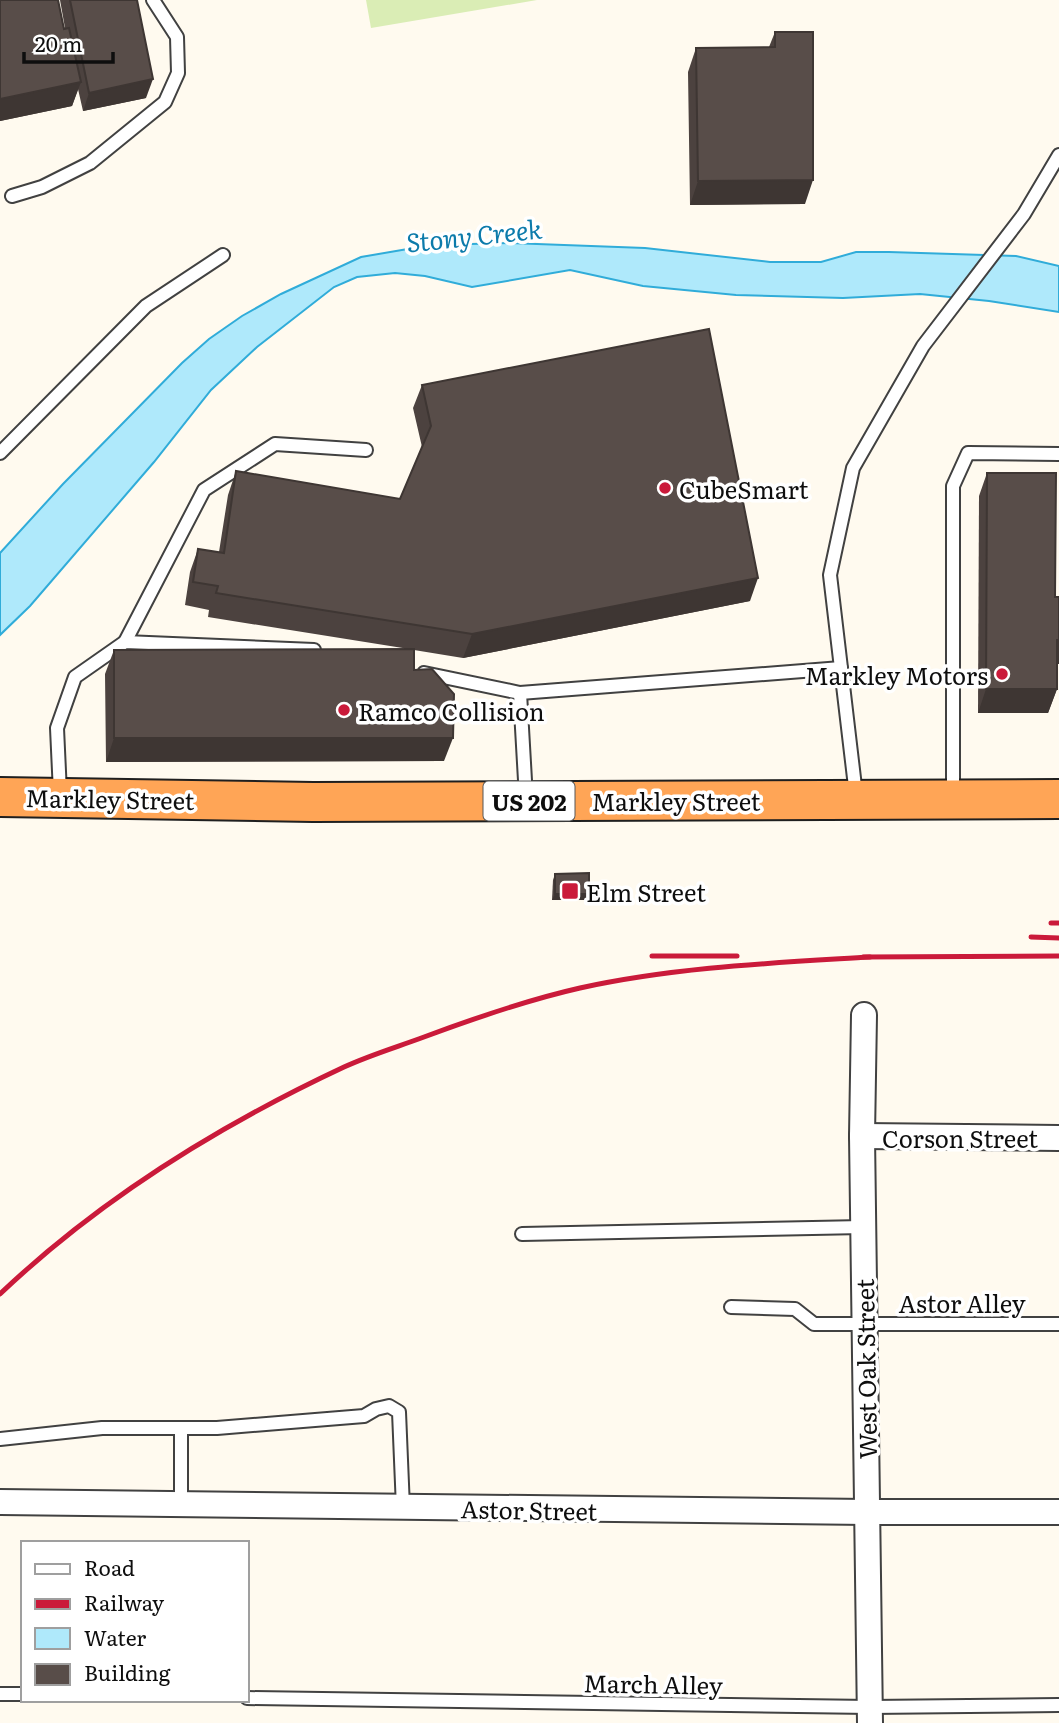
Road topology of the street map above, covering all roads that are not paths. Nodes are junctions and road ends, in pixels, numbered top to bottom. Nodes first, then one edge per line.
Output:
1 (153, 0) edge
2 (1059, 155) edge
3 (12, 196) dead end
4 (223, 255) dead end
5 (366, 450) dead end
6 (0, 453) edge
7 (1059, 454) edge
8 (125, 642) junction
9 (325, 653) edge
10 (841, 668) junction
11 (416, 671) edge
12 (520, 693) junction
13 (0, 797) edge
14 (61, 798) junction
15 (953, 799) junction
16 (1059, 799) edge
17 (856, 800) junction
18 (526, 801) junction
19 (864, 1015) dead end
20 (862, 1136) junction
21 (1059, 1138) edge
22 (863, 1227) junction
23 (522, 1234) dead end
24 (731, 1307) dead end
25 (865, 1323) junction
26 (1059, 1324) edge
27 (181, 1428) junction
28 (0, 1439) edge
29 (0, 1502) edge
30 (181, 1506) junction
31 (403, 1508) junction
32 (867, 1512) junction
33 (1059, 1512) edge
34 (0, 1694) edge
35 (21, 1695) edge
36 (248, 1698) edge
37 (1059, 1705) edge
38 (870, 1715) edge

1 - 3 lane
2 - 10 lane
4 - 6 lane
5 - 8 lane
7 - 15 lane
8 - 9 lane
8 - 14 lane
10 - 12 lane
10 - 17 lane
11 - 12 lane
12 - 18 lane
13 - 14 highway, Markley Street / US 202
14 - 18 highway, Markley Street / US 202
15 - 16 highway, Markley Street / US 202
15 - 17 highway, Markley Street / US 202
17 - 18 highway, Markley Street / US 202
19 - 20 street, West Oak Street
20 - 21 street, Corson Street
20 - 22 street, West Oak Street
22 - 23 lane
22 - 25 street, West Oak Street
24 - 25 lane, Astor Alley
25 - 26 lane, Astor Alley
25 - 32 street, West Oak Street
27 - 28 lane
27 - 30 lane
27 - 31 lane
29 - 30 street, Astor Street
30 - 31 street, Astor Street
31 - 32 street, Astor Street
32 - 33 street, Astor Street
32 - 38 street, West Oak Street
34 - 35 lane
36 - 38 lane, March Alley
37 - 38 lane, March Alley

